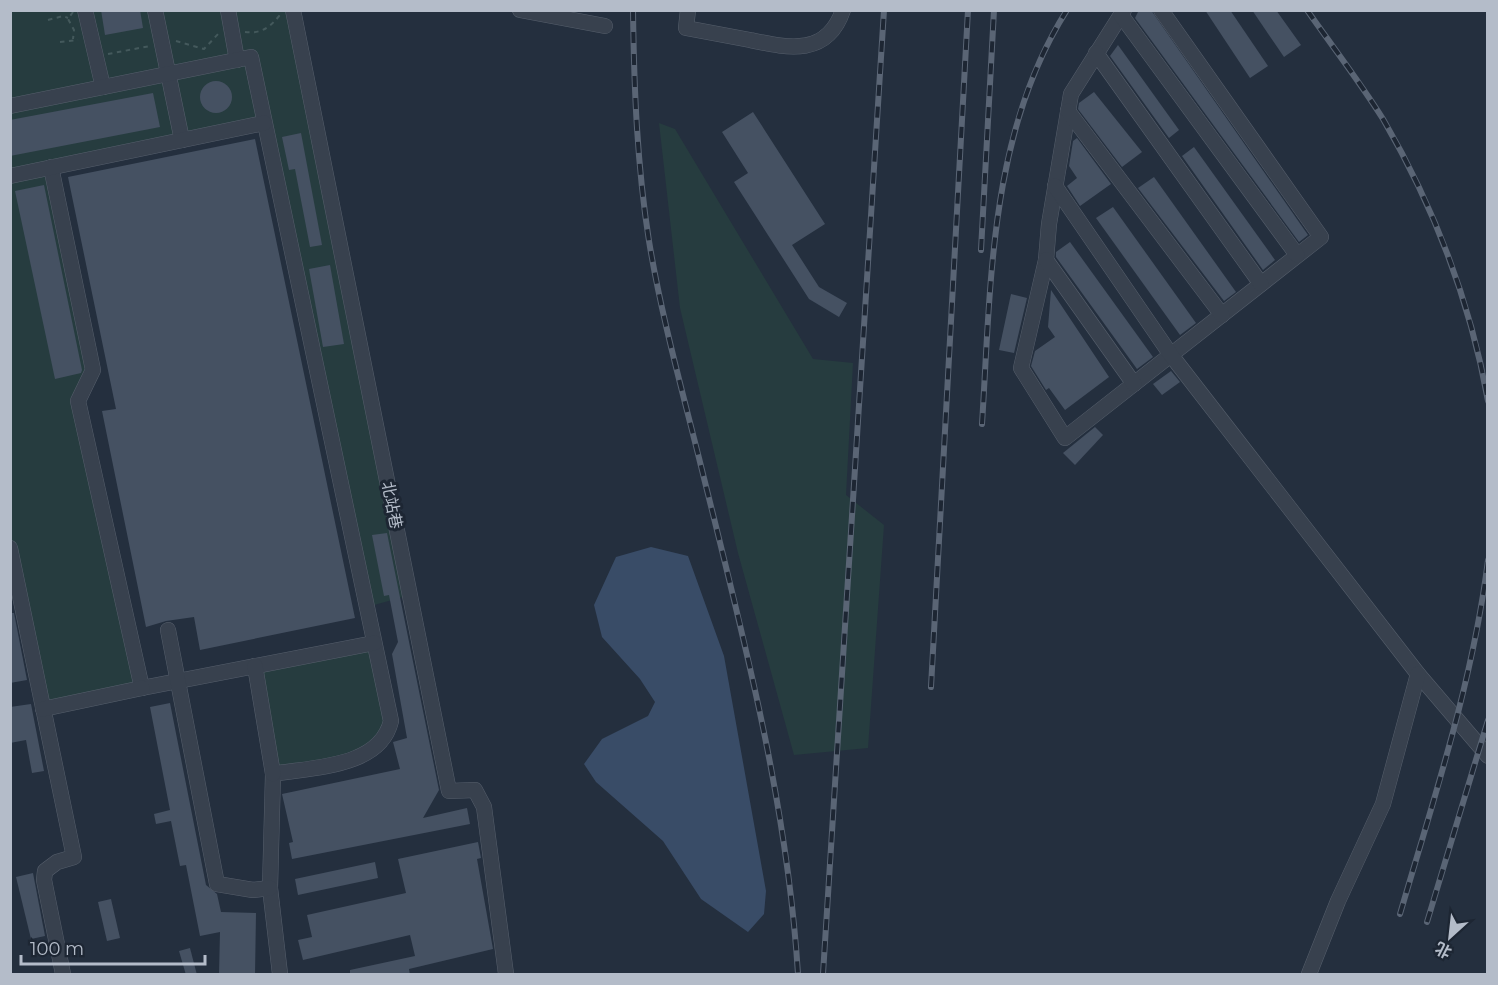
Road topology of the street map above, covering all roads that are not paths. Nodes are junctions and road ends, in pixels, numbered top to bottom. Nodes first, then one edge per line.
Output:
1 (86, 10) edge
2 (155, 10) edge
3 (228, 10) edge
4 (293, 10) edge
5 (520, 10) edge
6 (688, 10) edge
7 (843, 10) edge
8 (1161, 10) edge
9 (1123, 13) edge
10 (605, 26) dead end
11 (1096, 53) junction
12 (237, 60) junction
13 (167, 74) junction
14 (103, 87) junction
15 (10, 106) edge
16 (1068, 111) junction
17 (264, 123) junction
18 (182, 140) junction
19 (51, 167) junction
20 (10, 176) edge
21 (1055, 186) junction
22 (1297, 255) junction
23 (1046, 260) junction
24 (1261, 284) junction
25 (1222, 315) junction
26 (1171, 355) junction
27 (1134, 384) junction
28 (10, 548) edge
29 (168, 630) dead end
30 (374, 643) junction
31 (255, 666) junction
32 (1418, 674) junction
33 (178, 681) junction
34 (142, 688) junction
35 (43, 709) junction
36 (1488, 756) edge
37 (273, 774) junction
38 (270, 888) junction
39 (63, 975) edge
40 (280, 975) edge
41 (506, 975) edge
42 (1309, 975) edge

1 - 14 street
2 - 13 street
3 - 12 street
4 - 41 street, 北站巷
5 - 10 street
6 - 7 street
8 - 22 street
9 - 11 street
9 - 22 street
11 - 16 street
11 - 24 street
12 - 13 street
12 - 17 street
13 - 14 street
13 - 18 street
14 - 15 street
16 - 21 street
16 - 25 street
17 - 18 street
17 - 30 street
18 - 19 street
19 - 20 street
19 - 34 street
21 - 23 street
21 - 26 street
22 - 24 street
23 - 27 street
23 - 27 street
24 - 25 street
25 - 26 street
26 - 27 street
26 - 32 street
28 - 35 street
29 - 33 street
30 - 31 street
30 - 37 street
31 - 33 street
31 - 37 street
32 - 36 street
32 - 42 street
33 - 34 street
33 - 38 street
34 - 35 street
35 - 39 street
37 - 38 street
38 - 40 street

